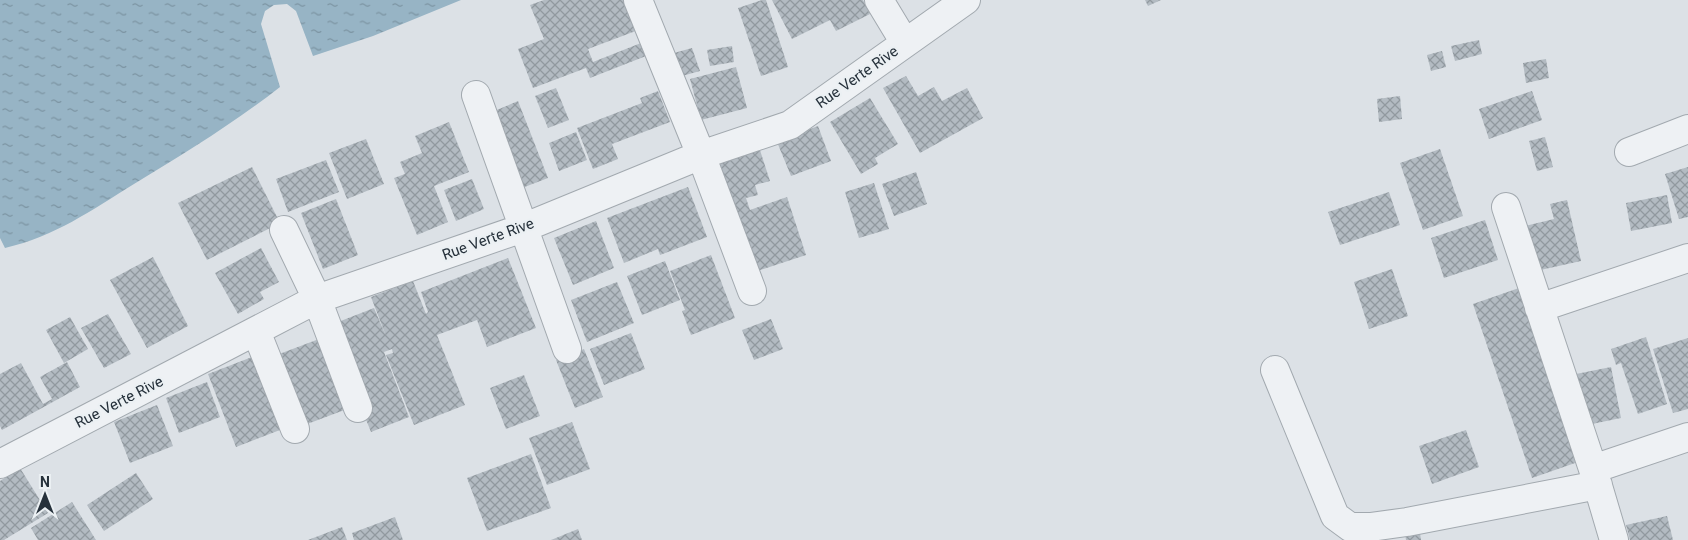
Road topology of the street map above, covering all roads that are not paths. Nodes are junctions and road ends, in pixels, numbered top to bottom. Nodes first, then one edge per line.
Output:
1 (638, 0) edge
2 (879, 0) edge
3 (966, 0) edge
4 (906, 43) junction
5 (476, 95) dead end
6 (1688, 129) edge
7 (1629, 152) dead end
8 (701, 155) junction
9 (1506, 207) dead end
10 (523, 228) junction
11 (284, 230) dead end
12 (1688, 258) edge
13 (752, 290) dead end
14 (318, 299) junction
15 (1538, 308) junction
16 (256, 331) junction
17 (567, 349) dead end
18 (1275, 370) dead end
19 (358, 408) dead end
20 (295, 428) dead end
21 (1688, 437) edge
22 (0, 464) edge
23 (1596, 477) junction
24 (1614, 540) edge

1 - 8 street
2 - 4 street
3 - 4 street, Rue Verte Rive
4 - 8 street, Rue Verte Rive
5 - 10 street
6 - 7 street
8 - 10 street, Rue Verte Rive
8 - 13 street
9 - 15 street
10 - 14 street, Rue Verte Rive
10 - 17 street
11 - 14 street
12 - 15 street
14 - 16 street, Rue Verte Rive
14 - 19 street
15 - 23 street
16 - 20 street
16 - 22 street, Rue Verte Rive
18 - 23 street
21 - 23 street
23 - 24 street

